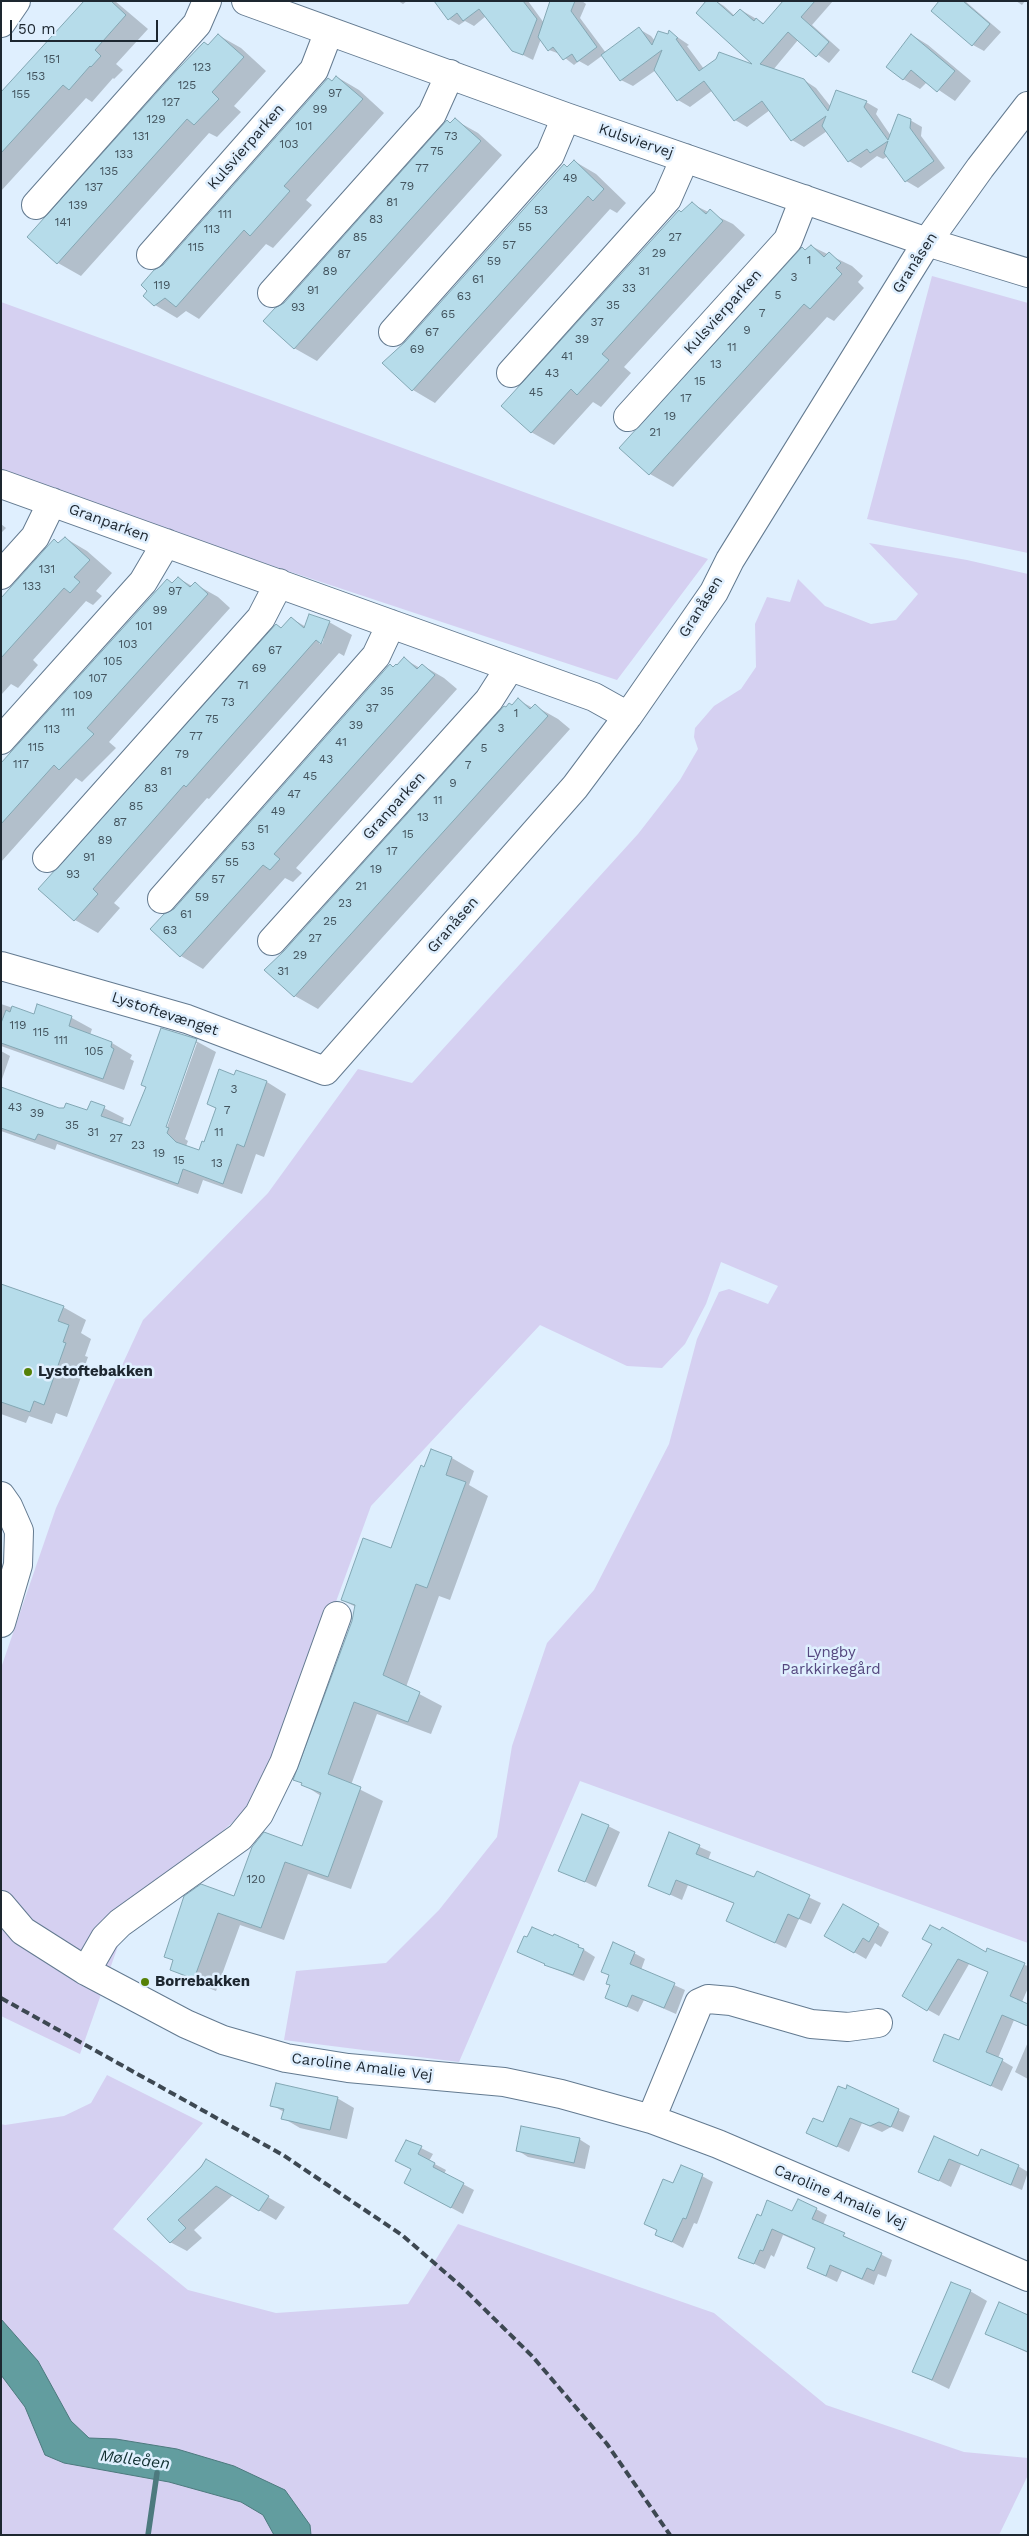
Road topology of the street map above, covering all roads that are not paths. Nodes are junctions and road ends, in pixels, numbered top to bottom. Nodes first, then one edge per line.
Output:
1 (16, 1) edge
2 (207, 1) edge
3 (246, 1) edge
4 (1, 23) edge
5 (329, 31) junction
6 (450, 74) junction
7 (1028, 106) edge
8 (566, 117) junction
9 (685, 158) junction
10 (804, 199) junction
11 (36, 205) dead end
12 (927, 242) junction
13 (151, 255) dead end
14 (1028, 273) edge
15 (272, 293) dead end
16 (393, 332) dead end
17 (511, 373) dead end
18 (628, 417) dead end
19 (1, 484) edge
20 (52, 502) junction
21 (166, 543) junction
22 (1, 575) edge
23 (279, 584) junction
24 (391, 624) junction
25 (510, 667) junction
26 (628, 716) junction
27 (1, 740) edge
28 (47, 858) dead end
29 (162, 898) dead end
30 (272, 941) dead end
31 (1, 966) edge
32 (325, 1070) joint
33 (1, 1496) edge
34 (337, 1616) dead end
35 (1, 1623) edge
36 (1, 1904) edge
37 (86, 1971) junction
38 (878, 2022) dead end
39 (651, 2119) junction
40 (1028, 2277) edge

1 - 4 street
2 - 11 street
3 - 5 street, Kulsviervej
5 - 6 street, Kulsviervej
5 - 13 street, Kulsvierparken
6 - 8 street, Kulsviervej
6 - 15 street
7 - 12 street, Granåsen
8 - 9 street, Kulsviervej
8 - 16 street
9 - 10 street, Kulsviervej
9 - 17 street
10 - 12 street, Kulsviervej
10 - 18 street, Kulsvierparken
12 - 14 street, Kulsviervej
12 - 26 street, Granåsen
19 - 20 street, Granparken
20 - 21 street, Granparken
20 - 22 street, Granparken
21 - 23 street, Granparken
21 - 27 street, Granparken
23 - 24 street, Granparken
23 - 28 street
24 - 25 street, Granparken
24 - 29 street
25 - 26 street, Granparken
25 - 30 street, Granparken
26 - 32 street, Granåsen
31 - 32 street, Lystoftevænget
33 - 35 street
34 - 37 street
36 - 37 street, Caroline Amalie Vej
37 - 39 street, Caroline Amalie Vej
38 - 39 street
39 - 40 street, Caroline Amalie Vej

